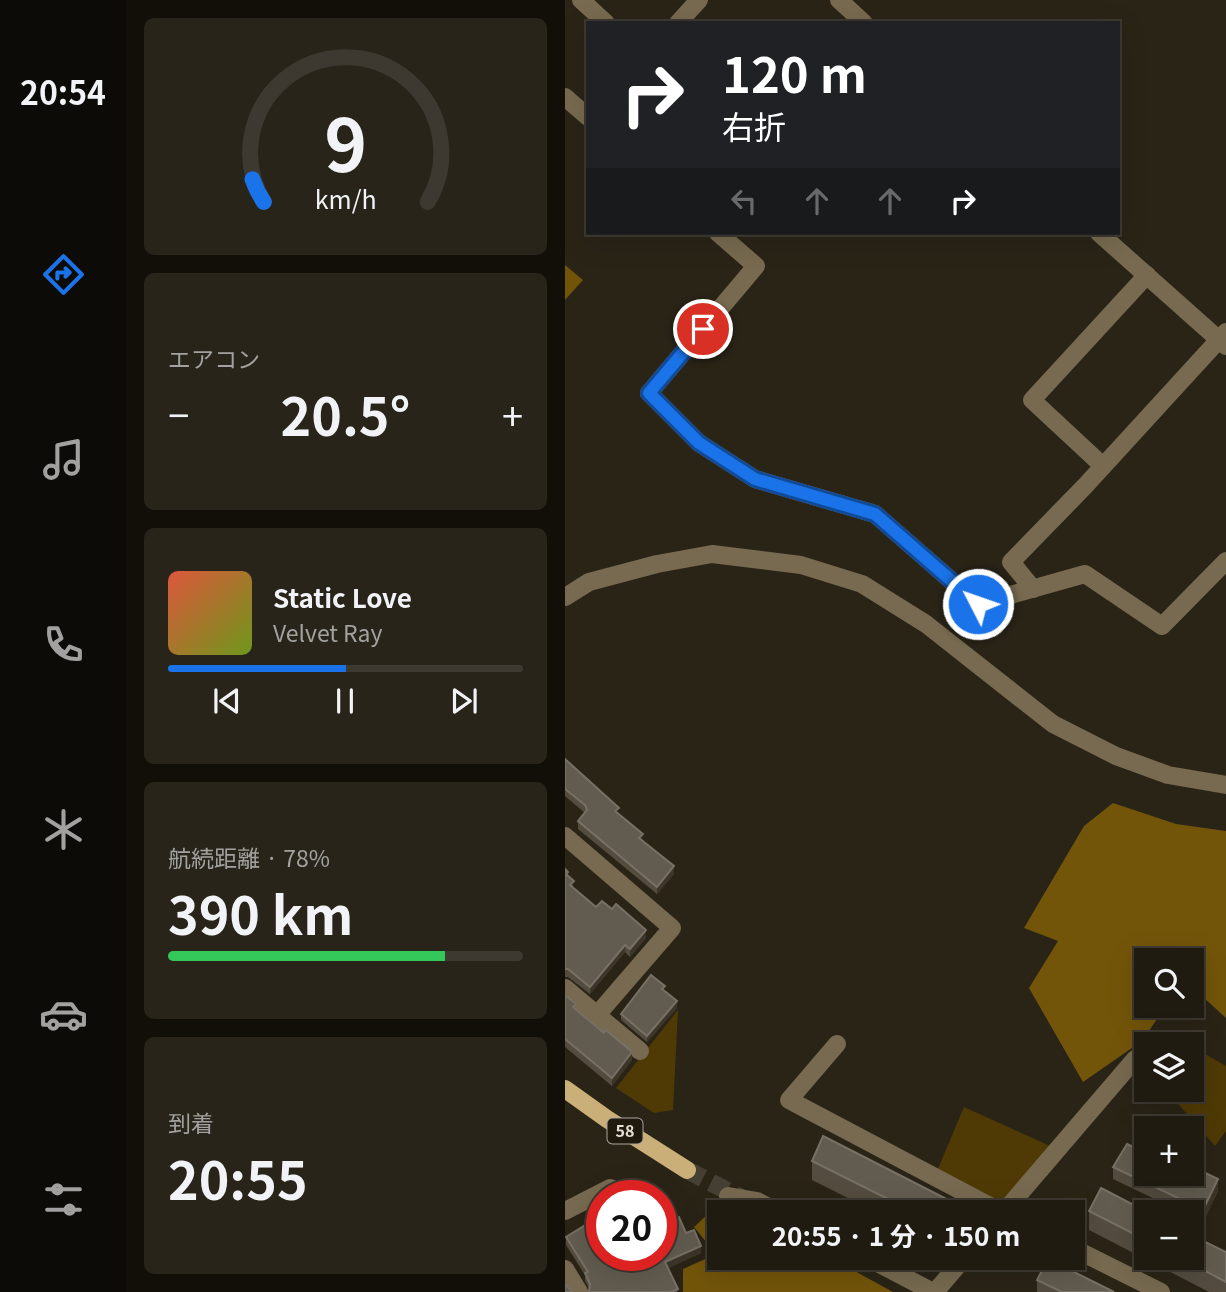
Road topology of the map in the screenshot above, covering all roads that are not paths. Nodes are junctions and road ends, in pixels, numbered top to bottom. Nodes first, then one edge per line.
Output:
1 (581, 0) edge
2 (699, 0) edge
3 (839, 0) edge
4 (604, 21) edge
5 (680, 21) edge
6 (862, 21) edge
7 (565, 97) edge
8 (586, 115) edge
9 (720, 235) edge
10 (1101, 235) edge
11 (1147, 275) junction
12 (1223, 339) edge
13 (1103, 466) junction
14 (1226, 561) edge
15 (1033, 589) junction
16 (565, 597) edge
17 (1226, 785) edge
18 (565, 836) edge
19 (565, 988) edge
20 (597, 1015) junction
21 (837, 1044) dead end
22 (640, 1052) dead end
23 (1134, 1060) edge
24 (565, 1089) edge
25 (687, 1170) tunnel mouth
26 (728, 1196) tunnel mouth
27 (586, 1200) edge
28 (751, 1200) edge
29 (978, 1200) edge
30 (1014, 1200) edge
31 (565, 1211) edge
32 (1085, 1254) edge
33 (565, 1269) edge
34 (891, 1270) edge
35 (953, 1270) edge
36 (579, 1292) edge
37 (934, 1292) edge
38 (1161, 1292) edge

1 - 4 street
2 - 5 street
3 - 6 street
7 - 8 street
9 - 15 street
10 - 11 street
11 - 12 street
11 - 13 street
12 - 13 street
13 - 15 street
14 - 15 street
16 - 17 street
18 - 20 street
19 - 20 street
20 - 22 street
21 - 29 street
23 - 30 street
24 - 25 main road, 58
26 - 28 street
27 - 31 street
32 - 38 street
33 - 36 street
34 - 37 street
35 - 37 street

